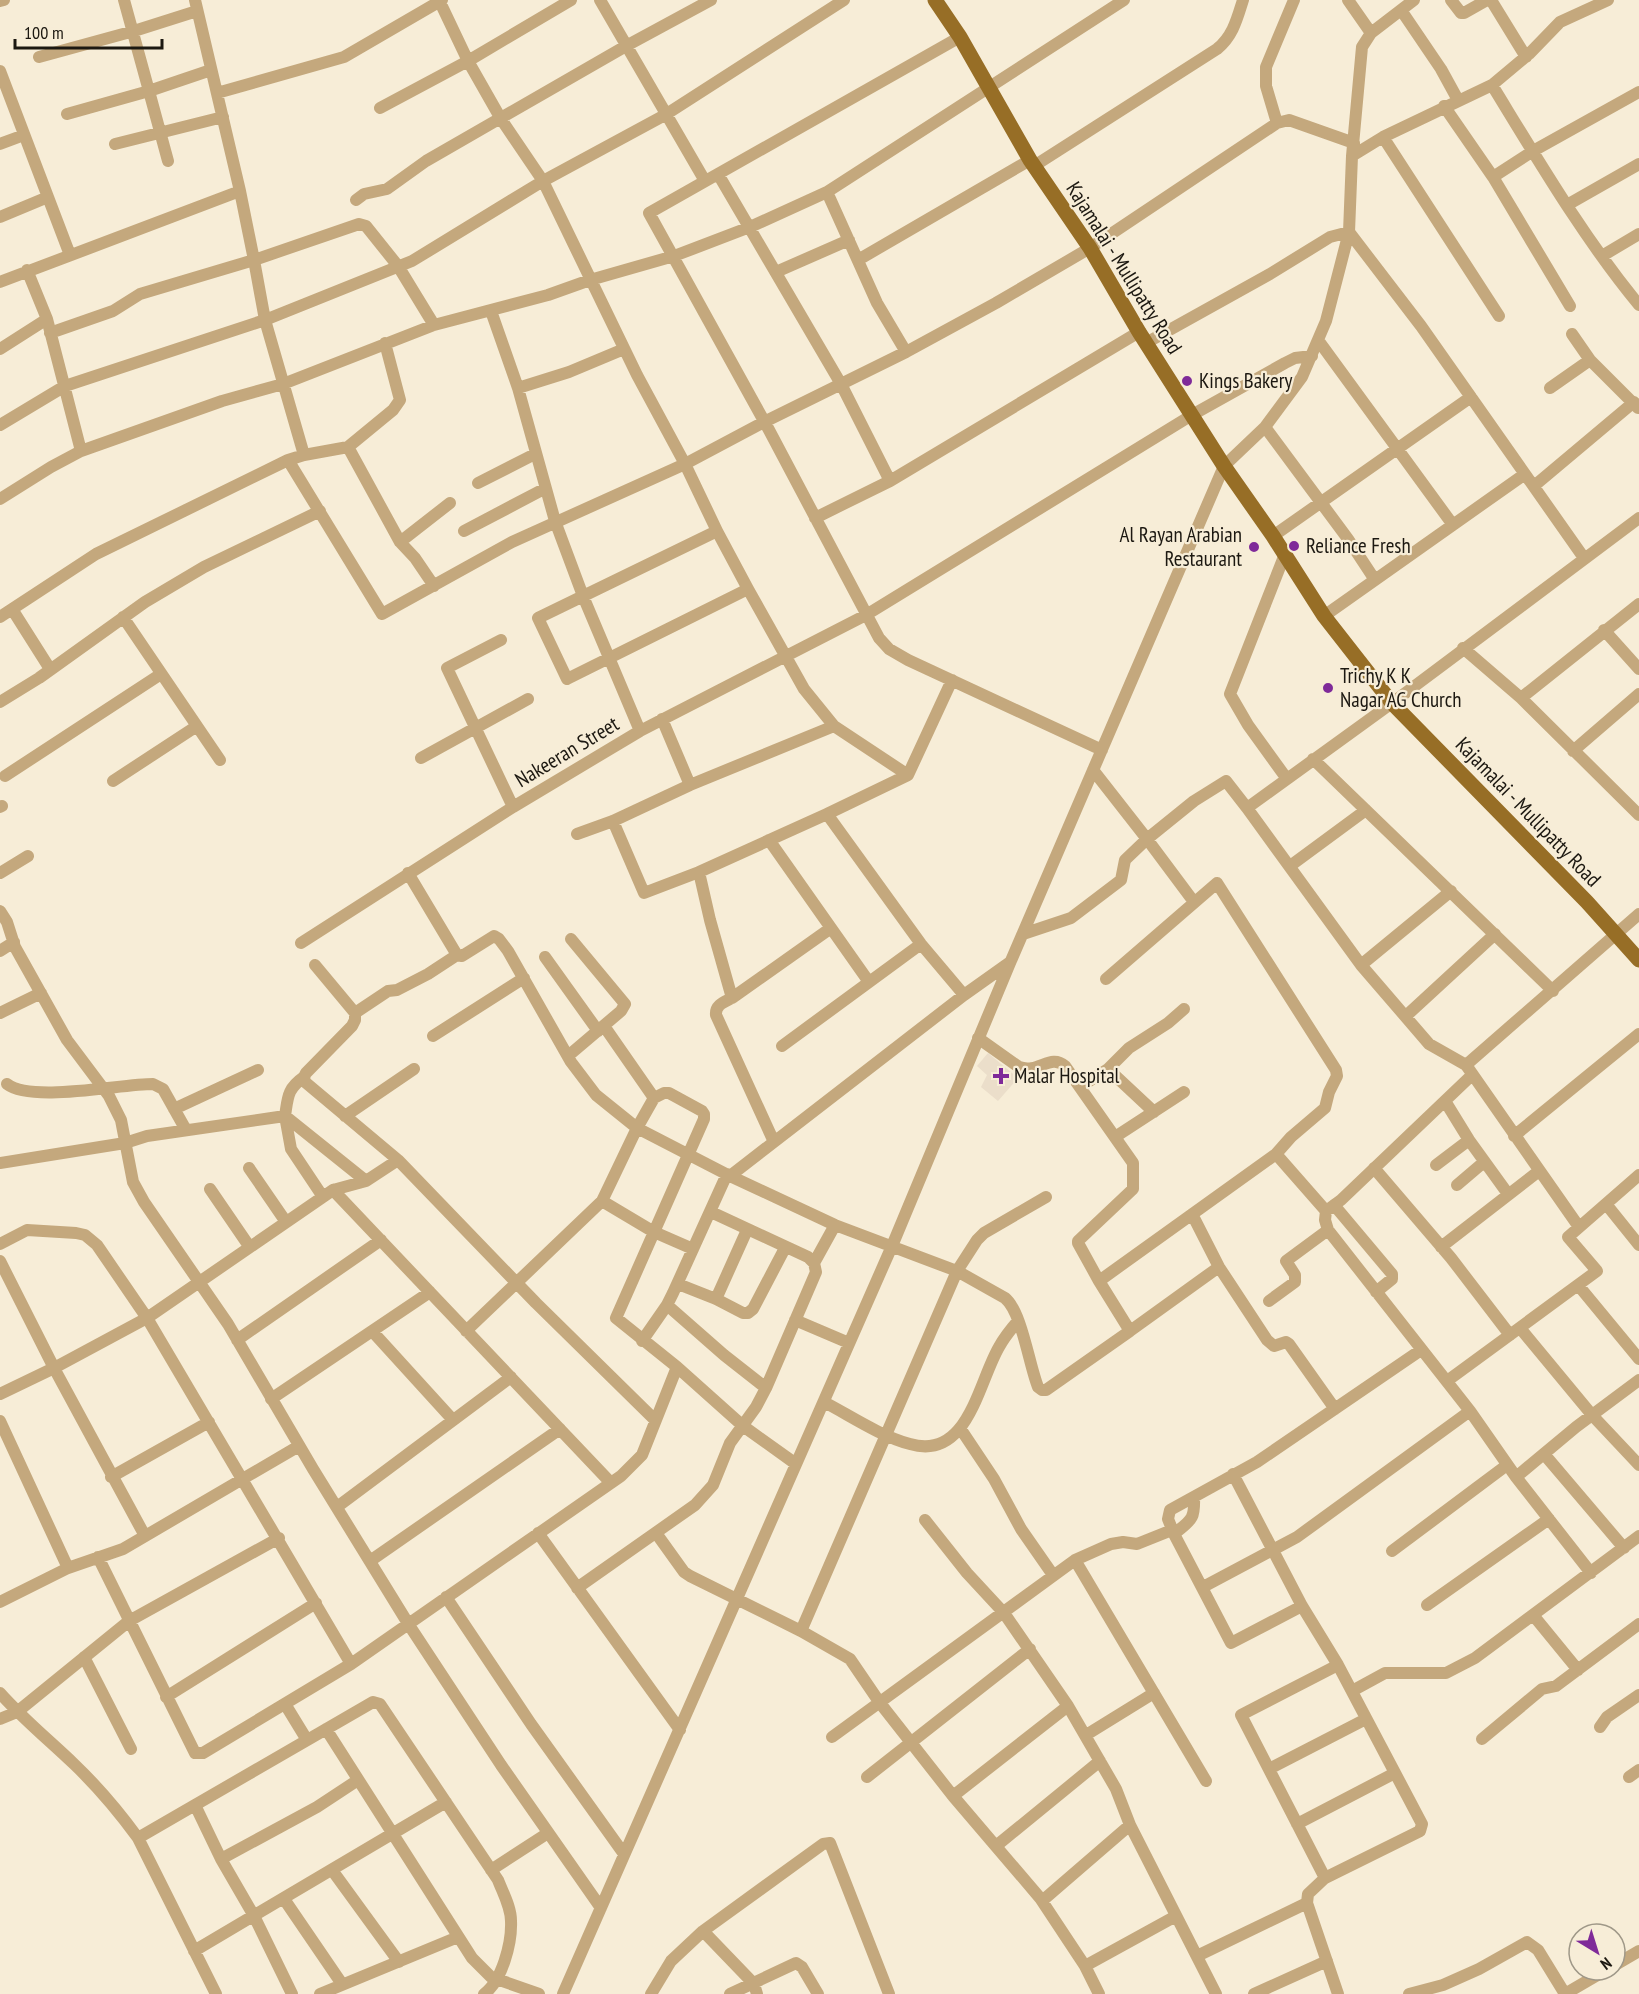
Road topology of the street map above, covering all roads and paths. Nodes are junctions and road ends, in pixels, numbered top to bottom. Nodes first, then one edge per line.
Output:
1 (4, 0) edge
2 (124, 0) edge
3 (440, 0) edge
4 (571, 0) edge
5 (600, 0) edge
6 (711, 0) edge
7 (844, 0) edge
8 (935, 0) edge
9 (1124, 0) edge
10 (1243, 0) edge
11 (1294, 0) edge
12 (1348, 0) edge
13 (1414, 0) edge
14 (1451, 0) edge
15 (1489, 0) edge
16 (1608, 0) edge
17 (0, 1) edge
18 (196, 5) edge
19 (1401, 10) junction
20 (134, 31) junction
21 (1371, 33) junction
22 (960, 37) junction
23 (626, 46) junction
24 (39, 57) dead end
25 (1526, 57) junction
26 (468, 61) junction
27 (211, 70) junction
28 (0, 72) edge
29 (1492, 85) junction
30 (989, 88) junction
31 (148, 91) junction
32 (1639, 92) edge
33 (217, 93) junction
34 (1458, 100) junction
35 (1444, 106) junction
36 (380, 108) dead end
37 (67, 114) dead end
38 (665, 115) junction
39 (223, 117) junction
40 (501, 119) junction
41 (1277, 123) junction
42 (160, 132) junction
43 (24, 135) junction
44 (1383, 137) junction
45 (0, 144) edge
46 (115, 144) dead end
47 (1353, 150) junction
48 (1533, 151) junction
49 (168, 161) dead end
50 (1032, 163) junction
51 (1639, 164) edge
52 (718, 174) junction
53 (1493, 177) junction
54 (543, 181) junction
55 (705, 181) junction
56 (240, 191) junction
57 (827, 192) junction
58 (48, 197) junction
59 (356, 200) dead end
60 (1567, 205) junction
61 (0, 217) edge
62 (750, 227) junction
63 (1349, 232) junction
64 (1639, 234) edge
65 (849, 240) junction
66 (1090, 249) junction
67 (70, 255) junction
68 (674, 256) junction
69 (1602, 256) junction
70 (254, 260) junction
71 (858, 260) junction
72 (398, 266) junction
73 (27, 270) junction
74 (776, 272) junction
75 (590, 280) junction
76 (0, 282) edge
77 (1639, 305) edge
78 (1570, 306) dead end
79 (491, 311) junction
80 (1499, 316) dead end
81 (47, 319) junction
82 (265, 320) junction
83 (434, 325) junction
84 (50, 333) junction
85 (1572, 334) dead end
86 (1142, 337) junction
87 (1318, 340) junction
88 (385, 343) junction
89 (0, 349) edge
90 (624, 349) junction
91 (906, 352) junction
92 (1311, 356) junction
93 (1590, 360) junction
94 (283, 384) junction
95 (841, 384) junction
96 (65, 386) junction
97 (518, 388) junction
98 (1551, 388) dead end
99 (1471, 398) junction
100 (1636, 405) edge
101 (1192, 415) junction
102 (764, 422) junction
103 (0, 425) edge
104 (1265, 427) junction
105 (348, 447) junction
106 (1398, 449) junction
107 (81, 451) junction
108 (535, 454) junction
109 (304, 455) junction
110 (288, 460) junction
111 (685, 464) junction
112 (1224, 466) junction
113 (1525, 474) junction
114 (890, 481) junction
115 (478, 483) dead end
116 (1534, 486) junction
117 (544, 489) junction
118 (0, 499) edge
119 (1321, 502) junction
120 (450, 503) dead end
121 (320, 511) junction
122 (815, 518) junction
123 (1639, 518) edge
124 (555, 521) junction
125 (1453, 525) junction
126 (464, 531) dead end
127 (717, 531) junction
128 (1273, 536) junction
129 (400, 542) junction
130 (1285, 554) junction
131 (1584, 558) junction
132 (1375, 580) junction
133 (434, 586) junction
134 (748, 589) junction
135 (583, 596) junction
136 (1639, 603) edge
137 (12, 609) junction
138 (866, 615) junction
139 (1324, 616) junction
140 (0, 617) edge
141 (123, 617) junction
142 (1604, 630) junction
143 (501, 640) dead end
144 (1464, 648) junction
145 (785, 657) junction
146 (609, 658) junction
147 (50, 669) junction
148 (1639, 669) edge
149 (161, 674) junction
150 (951, 680) junction
151 (1639, 694) edge
152 (1521, 698) junction
153 (528, 699) dead end
154 (0, 702) edge
155 (1392, 703) junction
156 (662, 719) junction
157 (197, 726) junction
158 (834, 726) junction
159 (475, 729) junction
160 (640, 731) junction
161 (1102, 750) junction
162 (1573, 751) junction
163 (421, 758) dead end
164 (1313, 759) junction
165 (220, 760) dead end
166 (1094, 770) junction
167 (908, 775) junction
168 (5, 776) dead end
169 (1287, 779) junction
170 (113, 781) dead end
171 (690, 785) junction
172 (513, 807) junction
173 (1247, 808) junction
174 (1366, 810) junction
175 (1637, 810) edge
176 (827, 814) junction
177 (613, 821) junction
178 (577, 834) dead end
179 (1147, 839) junction
180 (769, 840) junction
181 (28, 856) dead end
182 (1290, 866) junction
183 (699, 872) junction
184 (0, 873) edge
185 (408, 873) junction
186 (1451, 891) junction
187 (1194, 902) junction
188 (0, 911) edge
189 (1639, 914) edge
190 (831, 928) junction
191 (1023, 934) junction
192 (1495, 934) junction
193 (1616, 934) junction
194 (571, 939) dead end
195 (14, 942) junction
196 (301, 943) dead end
197 (921, 944) junction
198 (0, 951) edge
199 (457, 955) junction
200 (545, 957) dead end
201 (1639, 960) edge
202 (1010, 963) junction
203 (1361, 965) junction
204 (315, 966) dead end
205 (524, 978) junction
206 (1106, 979) dead end
207 (869, 982) junction
208 (1553, 991) junction
209 (41, 993) junction
210 (964, 995) junction
211 (732, 998) junction
212 (1184, 1009) dead end
213 (0, 1013) edge
214 (355, 1013) junction
215 (1406, 1016) junction
216 (601, 1029) junction
217 (1639, 1034) edge
218 (433, 1036) dead end
219 (978, 1038) junction
220 (782, 1046) dead end
221 (568, 1056) junction
222 (414, 1069) dead end
223 (1108, 1069) junction
224 (258, 1070) dead end
225 (1469, 1070) junction
226 (304, 1077) junction
227 (8, 1084) dead end
228 (1080, 1087) junction
229 (103, 1088) junction
230 (1184, 1092) dead end
231 (654, 1098) junction
232 (1445, 1101) junction
233 (174, 1109) junction
234 (1154, 1112) junction
235 (285, 1116) junction
236 (345, 1116) junction
237 (637, 1128) junction
238 (186, 1130) junction
239 (1514, 1136) junction
240 (1115, 1137) junction
241 (1468, 1140) junction
242 (774, 1142) junction
243 (125, 1143) junction
244 (687, 1154) junction
245 (1276, 1154) junction
246 (398, 1160) junction
247 (1484, 1162) junction
248 (0, 1163) edge
249 (1436, 1164) dead end
250 (249, 1168) dead end
251 (1374, 1168) junction
252 (1539, 1171) junction
253 (728, 1175) junction
254 (1639, 1175) edge
255 (366, 1181) junction
256 (1457, 1185) dead end
257 (210, 1190) dead end
258 (328, 1193) junction
259 (1508, 1194) junction
260 (1046, 1197) dead end
261 (602, 1201) junction
262 (1606, 1204) junction
263 (1330, 1208) junction
264 (711, 1212) junction
265 (1192, 1214) junction
266 (1570, 1214) junction
267 (286, 1222) junction
268 (835, 1225) junction
269 (1579, 1227) junction
270 (747, 1230) junction
271 (1328, 1230) junction
272 (654, 1232) junction
273 (1568, 1237) junction
274 (381, 1240) junction
275 (0, 1244) edge
276 (1639, 1245) edge
277 (249, 1246) junction
278 (892, 1246) junction
279 (1441, 1247) junction
280 (785, 1248) junction
281 (693, 1249) junction
282 (0, 1261) edge
283 (814, 1263) junction
284 (1219, 1267) junction
285 (957, 1271) junction
286 (200, 1281) junction
287 (1099, 1281) junction
288 (517, 1283) junction
289 (678, 1284) junction
290 (1578, 1285) junction
291 (430, 1292) junction
292 (1376, 1292) junction
293 (716, 1299) junction
294 (1269, 1301) dead end
295 (667, 1305) junction
296 (147, 1318) junction
297 (795, 1320) junction
298 (1018, 1321) junction
299 (372, 1331) junction
300 (466, 1331) junction
301 (1130, 1331) junction
302 (1515, 1331) junction
303 (237, 1340) junction
304 (642, 1341) junction
305 (849, 1343) junction
306 (1421, 1350) junction
307 (1639, 1359) edge
308 (677, 1367) junction
309 (54, 1368) junction
310 (511, 1377) junction
311 (1639, 1380) edge
312 (1447, 1381) junction
313 (766, 1388) junction
314 (0, 1394) edge
315 (272, 1399) junction
316 (824, 1402) junction
317 (1335, 1409) junction
318 (1470, 1411) junction
319 (1592, 1415) junction
320 (453, 1420) junction
321 (655, 1420) junction
322 (0, 1421) edge
323 (209, 1422) junction
324 (743, 1426) junction
325 (960, 1428) junction
326 (560, 1429) junction
327 (887, 1435) junction
328 (299, 1446) junction
329 (1544, 1454) junction
330 (796, 1464) junction
331 (1508, 1465) junction
332 (1639, 1465) edge
333 (1233, 1474) junction
334 (111, 1477) junction
335 (1516, 1477) junction
336 (244, 1480) junction
337 (611, 1483) junction
338 (1194, 1497) junction
339 (337, 1507) junction
340 (925, 1520) dead end
341 (1549, 1520) junction
342 (1173, 1532) junction
343 (538, 1533) junction
344 (657, 1533) junction
345 (145, 1536) junction
346 (1639, 1536) edge
347 (279, 1538) junction
348 (1273, 1548) junction
349 (1624, 1548) junction
350 (1392, 1551) dead end
351 (98, 1557) junction
352 (1075, 1560) junction
353 (370, 1561) junction
354 (68, 1568) junction
355 (1591, 1573) junction
356 (1053, 1575) junction
357 (1203, 1587) junction
358 (577, 1588) junction
359 (447, 1597) junction
360 (737, 1598) junction
361 (0, 1602) edge
362 (316, 1603) junction
363 (1428, 1605) dead end
364 (1302, 1606) junction
365 (1004, 1613) junction
366 (1533, 1615) junction
367 (129, 1622) junction
368 (409, 1624) junction
369 (1635, 1628) edge
370 (801, 1631) junction
371 (1639, 1642) edge
372 (1030, 1649) junction
373 (84, 1658) junction
374 (351, 1664) junction
375 (1338, 1665) junction
376 (1578, 1670) junction
377 (1352, 1691) junction
378 (0, 1693) edge
379 (1154, 1693) junction
380 (1639, 1695) edge
381 (166, 1696) junction
382 (880, 1703) junction
383 (285, 1704) junction
384 (1068, 1706) junction
385 (17, 1712) junction
386 (0, 1719) edge
387 (1366, 1719) junction
388 (1600, 1727) dead end
389 (326, 1729) junction
390 (680, 1730) junction
391 (1086, 1736) junction
392 (832, 1737) dead end
393 (1482, 1739) dead end
394 (307, 1740) junction
395 (912, 1743) junction
396 (131, 1749) dead end
397 (1100, 1761) junction
398 (1269, 1769) junction
399 (1395, 1773) junction
400 (867, 1777) dead end
401 (358, 1780) junction
402 (1206, 1781) dead end
403 (953, 1796) junction
404 (446, 1802) junction
405 (195, 1805) junction
406 (1297, 1824) junction
407 (1130, 1825) junction
408 (548, 1833) junction
409 (391, 1834) junction
410 (138, 1838) junction
411 (996, 1845) junction
412 (624, 1854) junction
413 (221, 1859) junction
414 (332, 1869) junction
415 (492, 1870) junction
416 (1325, 1878) junction
417 (284, 1899) junction
418 (1042, 1901) junction
419 (1307, 1903) junction
420 (601, 1908) junction
421 (254, 1916) junction
422 (1176, 1916) junction
423 (703, 1931) junction
424 (458, 1937) junction
425 (194, 1951) junction
426 (1197, 1956) junction
427 (1327, 1961) junction
428 (399, 1962) junction
429 (1085, 1966) junction
430 (498, 1979) junction
431 (1586, 1982) edge
432 (342, 1984) junction
433 (756, 1989) edge
434 (883, 1992) edge
435 (216, 1994) edge
436 (292, 1994) edge
437 (320, 1994) edge
438 (484, 1994) edge
439 (539, 1994) edge
440 (563, 1994) edge
441 (651, 1994) edge
442 (730, 1994) edge
443 (818, 1994) edge
444 (1099, 1994) edge
445 (1216, 1994) edge
446 (1254, 1994) edge
447 (1338, 1994) edge
448 (1409, 1994) edge
449 (1565, 1994) edge

1 - 17 street
2 - 20 street
3 - 26 street
3 - 33 street
4 - 26 street
5 - 23 street
6 - 23 street
7 - 38 street
8 - 22 main road, Kajamalai - Mullipatty Road
9 - 30 street
10 - 50 street
11 - 41 street
12 - 21 street
13 - 19 street
14 - 15 street
15 - 25 street
16 - 25 street
18 - 20 street
18 - 27 street
19 - 21 street
19 - 34 street
20 - 24 street
20 - 31 street
21 - 47 street
22 - 30 main road, Kajamalai - Mullipatty Road
22 - 52 street
23 - 38 street
23 - 40 street
25 - 29 street
26 - 36 street
26 - 40 street
27 - 31 street
27 - 33 street
28 - 43 street
29 - 34 street
29 - 48 street
30 - 50 main road, Kajamalai - Mullipatty Road
30 - 57 street
31 - 37 street
31 - 42 street
32 - 48 street
33 - 39 street
34 - 35 street
35 - 44 street
35 - 53 street
38 - 54 street
38 - 55 street
39 - 42 street
39 - 56 street
40 - 54 street
40 - 59 street
41 - 47 street
41 - 66 street
42 - 46 street
42 - 49 street
43 - 45 street
43 - 58 street
44 - 47 street
44 - 80 street
47 - 63 street
48 - 53 street
48 - 60 street
50 - 66 main road, Kajamalai - Mullipatty Road
50 - 71 street
51 - 60 street
52 - 55 street
52 - 62 street
53 - 78 street
54 - 72 street
54 - 75 street
55 - 68 street
56 - 67 street
56 - 70 street
57 - 62 street
57 - 65 street
58 - 61 street
58 - 67 street
60 - 69 street
62 - 68 street
62 - 74 street
63 - 86 street
63 - 87 street
63 - 99 street
64 - 69 street
65 - 71 street
65 - 74 street
66 - 86 main road, Kajamalai - Mullipatty Road
66 - 91 street
67 - 73 street
68 - 75 street
68 - 102 street
69 - 77 street
70 - 72 street
70 - 82 street
70 - 84 street
71 - 91 street
72 - 82 street
72 - 83 street
73 - 76 street
73 - 81 street
74 - 95 street
75 - 79 street
75 - 90 street
79 - 83 street
79 - 97 street
81 - 84 street
81 - 89 street
82 - 94 street
82 - 96 street
83 - 88 street
84 - 96 street
85 - 93 street
86 - 101 main road, Kajamalai - Mullipatty Road
86 - 114 street
87 - 92 street
87 - 106 street
88 - 94 street
88 - 105 street
90 - 97 street
90 - 111 street
91 - 95 street
92 - 101 street, Nakeeran Street
92 - 104 street
93 - 98 street
93 - 100 street
94 - 107 street
94 - 109 street
95 - 102 street
95 - 114 street
96 - 103 street
96 - 107 street
97 - 108 street
99 - 106 street
99 - 113 street
100 - 116 street
101 - 112 main road, Kajamalai - Mullipatty Road
101 - 138 street, Nakeeran Street
102 - 111 street
102 - 122 street
104 - 112 street
104 - 119 street
105 - 109 street
105 - 129 street
106 - 119 street
106 - 125 street
107 - 118 street
108 - 115 street
108 - 117 street
109 - 110 street
110 - 121 street
110 - 137 street
111 - 124 street
111 - 127 street
112 - 128 main road, Kajamalai - Mullipatty Road
112 - 161 street
113 - 116 street
113 - 125 street
114 - 122 street
116 - 131 street
117 - 124 street
117 - 126 street
119 - 128 street
119 - 132 street
120 - 129 street
121 - 133 street
121 - 141 street
122 - 138 street
123 - 131 street
124 - 133 street
124 - 135 street
125 - 132 street
127 - 134 street
127 - 135 street
128 - 130 main road, Kajamalai - Mullipatty Road
129 - 133 street
130 - 139 main road, Kajamalai - Mullipatty Road
130 - 169 street
131 - 144 street
132 - 139 street
134 - 145 street
134 - 146 street
135 - 146 street
135 - 146 street
136 - 142 street
137 - 140 street
137 - 147 street
138 - 145 street, Nakeeran Street
138 - 150 street
139 - 155 main road, Kajamalai - Mullipatty Road
141 - 147 street
141 - 149 street
142 - 148 street
142 - 152 street
143 - 159 street
144 - 152 street
144 - 155 street
145 - 156 street, Nakeeran Street
145 - 158 street
146 - 160 street
147 - 154 street
149 - 157 street
149 - 168 street
150 - 161 street
150 - 167 street
151 - 162 street
152 - 162 street
153 - 159 street
155 - 164 street
155 - 193 main road, Kajamalai - Mullipatty Road
156 - 160 street, Nakeeran Street
156 - 171 street
157 - 165 street
157 - 170 street
158 - 167 street
158 - 171 street
159 - 163 street
159 - 172 street
160 - 172 street, Nakeeran Street
161 - 166 street
162 - 175 street
164 - 169 street
164 - 174 street
166 - 179 street
166 - 191 street
167 - 176 street
169 - 173 street
171 - 177 street
172 - 185 street, Nakeeran Street
173 - 179 street
173 - 182 street
174 - 182 street
174 - 186 street
176 - 180 street
176 - 197 street
177 - 178 street
177 - 183 street
179 - 187 street
179 - 191 street
180 - 183 street
180 - 190 street
181 - 184 street
182 - 203 street
183 - 211 street
185 - 196 street, Nakeeran Street
185 - 199 street
186 - 192 street
186 - 203 street
187 - 206 street
187 - 245 street
188 - 195 street
189 - 193 street
190 - 207 street
190 - 211 street
191 - 202 street
192 - 208 street
192 - 215 street
193 - 201 main road, Kajamalai - Mullipatty Road
193 - 208 street
194 - 216 street
195 - 198 street
195 - 209 street
197 - 207 street
197 - 210 street
199 - 205 street
199 - 214 street
200 - 216 street
202 - 210 street
202 - 219 street
203 - 215 street
204 - 214 street
205 - 218 street
205 - 221 street
207 - 220 street
208 - 225 street
209 - 213 street
209 - 229 street
210 - 242 street
211 - 242 street
212 - 223 street
214 - 226 street
215 - 225 street
216 - 221 street
216 - 231 street
217 - 239 street
219 - 228 street
219 - 278 street
221 - 237 street
222 - 236 street
223 - 228 street
223 - 234 street
224 - 233 street
225 - 232 street
225 - 239 street
226 - 235 street
226 - 236 street
227 - 229 street
228 - 240 street
229 - 233 street
229 - 243 street
230 - 234 street
231 - 237 street
231 - 244 street
232 - 241 street
232 - 251 street
233 - 238 street
234 - 240 street
235 - 238 street
235 - 255 street
235 - 258 street
236 - 246 street
237 - 244 street
237 - 261 street
238 - 243 street
239 - 252 street
240 - 287 street
241 - 247 street
241 - 249 street
242 - 253 street
243 - 248 street
243 - 286 street
244 - 253 street
244 - 272 street
245 - 263 street
245 - 265 street
246 - 255 street
246 - 288 street
247 - 256 street
247 - 259 street
250 - 267 street
251 - 263 street
251 - 279 street
252 - 259 street
252 - 266 street
253 - 264 street
253 - 268 street
254 - 262 street
255 - 258 street
257 - 277 street
258 - 267 street
258 - 274 street
259 - 279 street
260 - 285 street
261 - 272 street
261 - 288 street
262 - 269 street
262 - 276 street
263 - 271 street
263 - 292 street
264 - 270 street
264 - 281 street
265 - 284 street
265 - 287 street
266 - 269 street
266 - 273 street
267 - 277 street
268 - 278 street
268 - 283 street
269 - 273 street
270 - 280 street
270 - 293 street
271 - 292 street
271 - 294 street
272 - 281 street
272 - 304 street
273 - 290 street
274 - 291 street
274 - 303 street
275 - 296 street
277 - 286 street
278 - 285 street
278 - 305 street
279 - 302 street
280 - 283 street
280 - 293 street
281 - 289 street
282 - 309 street
283 - 297 street
284 - 301 street
284 - 317 street
285 - 298 street
285 - 327 street
286 - 296 street
286 - 303 street
287 - 301 street
288 - 300 street
288 - 321 street
289 - 293 street
289 - 295 street
290 - 302 street
290 - 307 street
291 - 299 street
291 - 300 street
292 - 306 street
295 - 304 street
295 - 313 street
296 - 309 street
296 - 323 street
297 - 305 street
297 - 313 street
298 - 301 street
298 - 325 street
299 - 315 street
299 - 320 street
300 - 310 street
302 - 312 street
302 - 319 street
303 - 315 street
304 - 308 street
305 - 316 street
306 - 312 street
306 - 317 street
308 - 321 street
308 - 324 street
309 - 314 street
309 - 334 street
310 - 320 street
310 - 326 street
311 - 319 street
312 - 318 street
313 - 324 street
315 - 328 street
316 - 327 street
316 - 330 street
317 - 333 street
318 - 331 street
318 - 348 street
319 - 329 street
319 - 332 street
320 - 339 street
321 - 337 street
322 - 354 street
323 - 334 street
323 - 336 street
324 - 330 street
324 - 344 street
325 - 327 street
325 - 356 street
326 - 337 street
326 - 353 street
327 - 370 street
328 - 336 street
328 - 339 street
329 - 335 street
329 - 349 street
330 - 360 street
331 - 335 street
331 - 350 street
333 - 338 street
333 - 348 street
334 - 345 street
335 - 341 street
336 - 345 street
336 - 347 street
337 - 343 street
338 - 342 street
338 - 342 street
339 - 353 street
340 - 365 street
341 - 355 street
341 - 363 street
342 - 352 street
342 - 357 street
343 - 358 street
343 - 359 street
344 - 358 street
344 - 360 street
345 - 351 street
346 - 349 street
347 - 362 street
347 - 367 street
348 - 357 street
348 - 364 street
349 - 355 street
351 - 354 street
351 - 367 street
352 - 356 street
352 - 379 street
353 - 368 street
354 - 361 street
355 - 366 street
356 - 365 street
357 - 364 street
358 - 390 street
359 - 368 street
359 - 412 street
360 - 370 street
360 - 390 street
362 - 374 street
362 - 381 street
364 - 375 street
365 - 372 street
365 - 382 street
366 - 376 street
366 - 377 street
367 - 373 street
367 - 381 street
368 - 374 street
368 - 408 street
369 - 371 street
369 - 376 street
370 - 382 street
372 - 384 street
372 - 395 street
373 - 385 street
373 - 396 street
374 - 383 street
375 - 377 street
375 - 398 street
376 - 393 street
377 - 387 street
378 - 385 street
379 - 391 street
379 - 402 street
380 - 388 street
381 - 383 street
382 - 392 street
382 - 395 street
383 - 394 street
384 - 391 street
384 - 403 street
385 - 386 street
385 - 410 street
387 - 398 street
387 - 399 street
389 - 394 street
389 - 401 street
389 - 404 street
390 - 412 street
391 - 397 street
394 - 405 street
395 - 400 street
395 - 403 street
397 - 407 street
397 - 411 street
398 - 406 street
399 - 406 street
399 - 416 street
401 - 409 street
401 - 413 street
403 - 411 street
404 - 409 street
404 - 415 street
405 - 410 street
405 - 413 street
406 - 416 street
407 - 418 street
407 - 422 street
408 - 415 street
408 - 420 street
409 - 414 street
409 - 424 street
410 - 425 street
411 - 418 street
412 - 420 street
413 - 421 street
414 - 417 street
414 - 428 street
415 - 430 street
416 - 419 street
417 - 421 street
417 - 432 street
418 - 429 street
419 - 426 street
419 - 427 street
420 - 440 street
421 - 425 street
421 - 436 street
422 - 426 street
422 - 429 street
423 - 433 street
423 - 434 street
423 - 441 street
424 - 428 street
424 - 430 street
425 - 435 street
426 - 445 street
427 - 446 street
427 - 447 street
428 - 432 street
429 - 444 street
430 - 438 street
430 - 439 street
431 - 449 street
432 - 437 street
433 - 442 street
433 - 443 street
448 - 449 street

